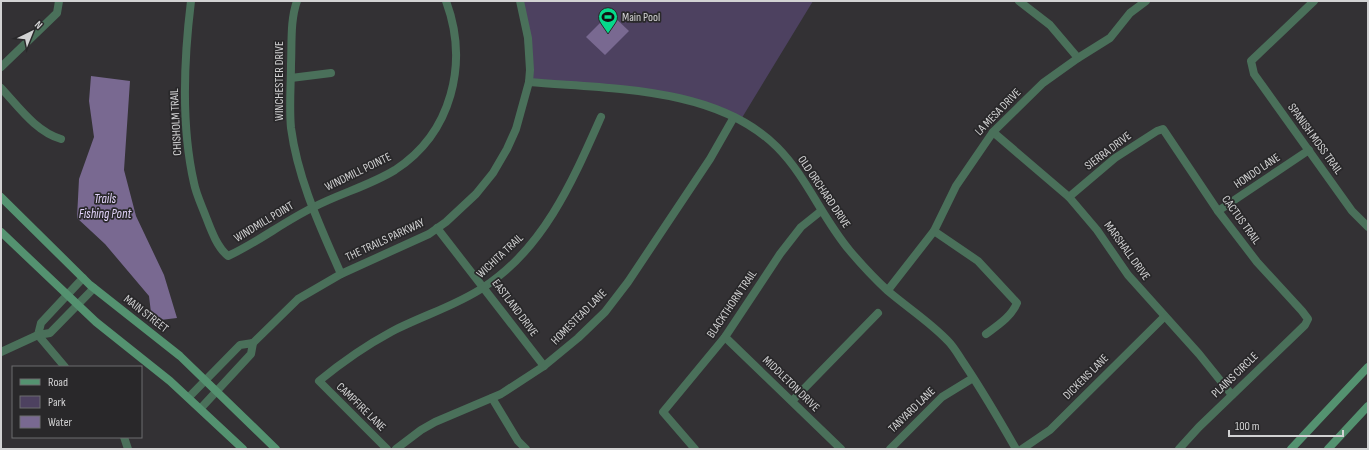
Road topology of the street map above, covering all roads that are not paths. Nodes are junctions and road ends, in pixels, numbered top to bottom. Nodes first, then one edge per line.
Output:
1 (191, 1) edge
2 (297, 1) edge
3 (446, 1) edge
4 (520, 1) edge
5 (1019, 1) edge
6 (1146, 1) edge
7 (1314, 1) edge
8 (59, 2) edge
9 (1078, 58) junction
10 (1, 66) edge
11 (331, 73) dead end
12 (291, 78) junction
13 (529, 82) junction
14 (1, 88) edge
15 (601, 117) dead end
16 (734, 117) junction
17 (1163, 129) joint
18 (993, 132) junction
19 (61, 139) dead end
20 (1309, 150) junction
21 (1, 197) edge
22 (1069, 197) junction
23 (312, 208) junction
24 (821, 211) junction
25 (1218, 211) junction
26 (1368, 226) edge
27 (437, 228) junction
28 (934, 231) junction
29 (1, 232) edge
30 (228, 256) joint
31 (341, 274) junction
32 (83, 278) junction
33 (484, 287) junction
34 (94, 288) junction
35 (888, 290) junction
36 (67, 296) junction
37 (78, 306) junction
38 (878, 313) dead end
39 (1164, 317) junction
40 (1308, 319) joint
41 (986, 334) dead end
42 (38, 335) junction
43 (725, 337) junction
44 (252, 342) junction
45 (1, 352) edge
46 (64, 366) edge
47 (544, 366) junction
48 (1368, 367) edge
49 (973, 378) junction
50 (206, 380) junction
51 (319, 382) joint
52 (216, 391) junction
53 (1232, 395) junction
54 (189, 397) junction
55 (492, 398) junction
56 (792, 401) junction
57 (1368, 406) edge
58 (201, 408) junction
59 (124, 438) edge
60 (128, 449) edge
61 (243, 449) edge
62 (276, 449) edge
63 (387, 449) edge
64 (396, 449) edge
65 (526, 449) edge
66 (694, 449) edge
67 (840, 449) edge
68 (890, 449) edge
69 (1016, 449) edge
70 (1022, 449) edge
71 (1179, 449) edge
72 (1291, 449) edge
73 (1328, 449) edge

1 - 30 street, CHISHOLM TRAIL
2 - 12 street, WINCHESTER DRIVE
3 - 23 street, WINDMILL POINTE
4 - 13 street, THE TRAILS PARKWAY
5 - 9 street
6 - 9 street, LA MESA DRIVE
7 - 20 street, SPANISH MOSS TRAIL
8 - 10 street
9 - 18 street, LA MESA DRIVE
11 - 12 street
12 - 23 street, WINCHESTER DRIVE
13 - 16 street, OLD ORCHARD DRIVE
13 - 27 street, THE TRAILS PARKWAY
14 - 19 street
15 - 33 street, WICHITA TRAIL
16 - 24 street, OLD ORCHARD DRIVE
16 - 47 street, HOMESTEAD LANE
17 - 22 street, SIERRA DRIVE
17 - 25 street, CACTUS TRAIL
18 - 22 street, MARSHALL DRIVE
18 - 28 street, LA MESA DRIVE
20 - 25 street, HONDO LANE
20 - 26 street, SPANISH MOSS TRAIL
21 - 32 main road, MAIN STREET
22 - 39 street, MARSHALL DRIVE
23 - 30 street, WINDMILL POINT
23 - 31 street, WINCHESTER DRIVE
24 - 35 street, OLD ORCHARD DRIVE
24 - 43 street, BLACKTHORN TRAIL
25 - 40 street, CACTUS TRAIL
27 - 31 street, THE TRAILS PARKWAY
27 - 33 street, EASTLAND DRIVE
28 - 35 street, LA MESA DRIVE
28 - 41 street
29 - 36 main road
31 - 44 street, THE TRAILS PARKWAY
32 - 34 main road, MAIN STREET
32 - 36 street
33 - 47 street, EASTLAND DRIVE
33 - 51 street, WICHITA TRAIL
34 - 37 street
34 - 50 main road, MAIN STREET
35 - 49 street, OLD ORCHARD DRIVE
36 - 37 main road
36 - 42 street
37 - 42 street
37 - 54 main road
38 - 56 street
39 - 53 street, MARSHALL DRIVE
39 - 70 street, DICKENS LANE
40 - 53 street, PLAINS CIRCLE
42 - 45 street
42 - 46 street
43 - 56 street, MIDDLETON DRIVE
43 - 66 street, BLACKTHORN TRAIL
44 - 50 street, THE TRAILS PARKWAY
44 - 52 street, THE TRAILS PARKWAY
47 - 55 street, HOMESTEAD LANE
48 - 72 main road
49 - 68 street, TANYARD LANE
49 - 69 street, OLD ORCHARD DRIVE
50 - 52 main road, MAIN STREET
50 - 54 street, THE TRAILS PARKWAY
51 - 63 street, CAMPFIRE LANE
52 - 58 street, THE TRAILS PARKWAY
52 - 62 main road, MAIN STREET
53 - 71 street, PLAINS CIRCLE
54 - 58 main road
55 - 64 street, HOMESTEAD LANE
55 - 65 street
56 - 67 street, MIDDLETON DRIVE
57 - 73 main road
58 - 61 main road
59 - 60 street

